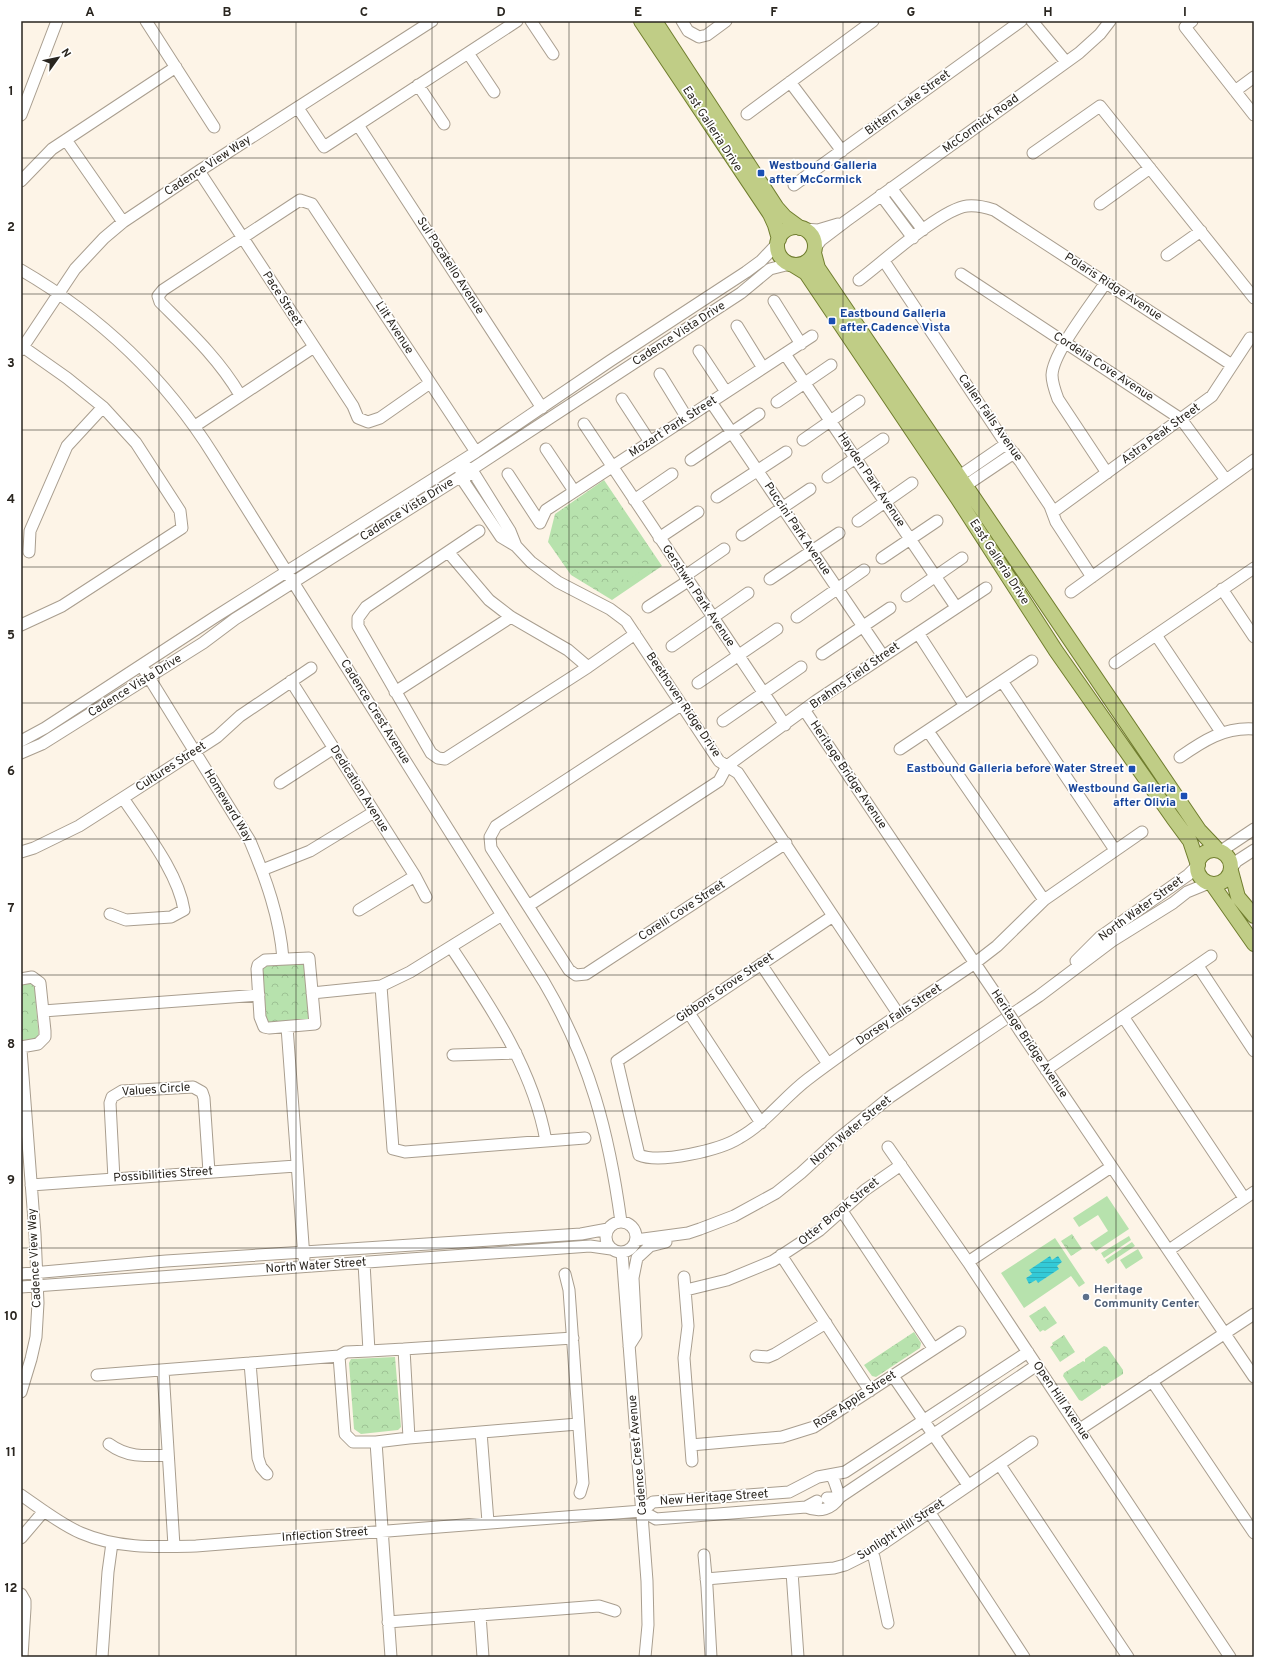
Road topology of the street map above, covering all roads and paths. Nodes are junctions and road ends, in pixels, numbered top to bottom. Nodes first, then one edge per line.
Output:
1 (57, 21) edge
2 (146, 21) edge
3 (431, 21) edge
4 (531, 21) edge
5 (641, 21) edge
6 (655, 21) edge
7 (682, 21) edge
8 (726, 21) edge
9 (873, 21) edge
10 (1021, 21) edge
11 (1032, 21) edge
12 (1110, 21) edge
13 (515, 22) edge
14 (1188, 24) edge
15 (468, 53) junction
16 (553, 54) dead end
17 (1066, 62) junction
18 (176, 67) junction
19 (1254, 77) edge
20 (790, 82) junction
21 (418, 85) junction
22 (1235, 91) junction
23 (494, 92) dead end
24 (298, 108) junction
25 (747, 114) dead end
26 (21, 115) edge
27 (1254, 115) edge
28 (444, 124) dead end
29 (358, 125) junction
30 (214, 127) dead end
31 (66, 140) junction
32 (842, 151) junction
33 (1033, 153) dead end
34 (1150, 168) junction
35 (199, 171) junction
36 (21, 181) edge
37 (794, 185) dead end
38 (891, 188) junction
39 (881, 195) junction
40 (1100, 204) dead end
41 (846, 221) junction
42 (123, 222) junction
43 (802, 229) junction
44 (923, 230) junction
45 (1200, 232) junction
46 (243, 238) junction
47 (913, 238) junction
48 (779, 241) junction
49 (815, 250) junction
50 (1167, 255) dead end
51 (884, 261) junction
52 (792, 264) junction
53 (21, 270) edge
54 (961, 274) dead end
55 (859, 280) dead end
56 (1106, 282) junction
57 (58, 294) junction
58 (1254, 298) edge
59 (774, 301) dead end
60 (736, 326) dead end
61 (812, 336) dead end
62 (1250, 338) dead end
63 (1065, 342) junction
64 (801, 344) junction
65 (314, 347) junction
66 (22, 349) edge
67 (699, 351) dead end
68 (785, 354) junction
69 (1232, 364) junction
70 (831, 365) dead end
71 (763, 368) junction
72 (660, 374) dead end
73 (430, 383) junction
74 (805, 383) junction
75 (726, 392) junction
76 (240, 395) junction
77 (622, 399) dead end
78 (858, 401) dead end
79 (711, 402) junction
80 (777, 402) dead end
81 (103, 407) junction
82 (542, 408) junction
83 (759, 414) dead end
84 (687, 418) junction
85 (1181, 419) junction
86 (830, 421) junction
87 (584, 424) dead end
88 (195, 426) junction
89 (732, 432) junction
90 (883, 439) dead end
91 (494, 440) junction
92 (803, 440) dead end
93 (650, 442) junction
94 (1006, 444) junction
95 (546, 449) dead end
96 (476, 452) junction
97 (786, 452) dead end
98 (1014, 453) junction
99 (856, 458) junction
100 (691, 460) dead end
101 (1254, 460) edge
102 (612, 468) junction
103 (449, 470) junction
104 (758, 470) junction
105 (466, 473) junction
106 (1108, 473) junction
107 (508, 474) dead end
108 (672, 474) dead end
109 (828, 477) dead end
110 (1226, 480) junction
111 (961, 482) junction
112 (912, 483) dead end
113 (810, 489) dead end
114 (574, 492) junction
115 (717, 497) dead end
116 (634, 500) junction
117 (885, 502) junction
118 (783, 508) junction
119 (698, 512) dead end
120 (1053, 512) junction
121 (371, 519) junction
122 (858, 521) dead end
123 (937, 521) dead end
124 (479, 531) dead end
125 (372, 532) junction
126 (839, 533) dead end
127 (742, 535) dead end
128 (659, 538) junction
129 (910, 539) junction
130 (724, 549) dead end
131 (812, 551) junction
132 (29, 552) dead end
133 (449, 553) junction
134 (882, 558) dead end
135 (962, 558) dead end
136 (1254, 568) edge
137 (864, 570) dead end
138 (287, 572) junction
139 (936, 576) junction
140 (1092, 576) junction
141 (686, 578) junction
142 (770, 579) dead end
143 (294, 583) junction
144 (986, 588) dead end
145 (838, 589) junction
146 (1222, 589) junction
147 (1071, 592) dead end
148 (748, 593) dead end
149 (907, 596) dead end
150 (648, 607) dead end
151 (956, 607) junction
152 (890, 608) dead end
153 (511, 616) junction
154 (797, 617) dead end
155 (713, 618) junction
156 (21, 625) edge
157 (863, 626) junction
158 (777, 629) dead end
159 (918, 633) junction
160 (635, 634) junction
161 (1156, 635) junction
162 (1254, 637) edge
163 (672, 646) dead end
164 (822, 654) dead end
165 (738, 655) junction
166 (883, 656) junction
167 (1032, 661) dead end
168 (1115, 663) dead end
169 (142, 666) junction
170 (588, 667) junction
171 (801, 667) dead end
172 (311, 668) dead end
173 (149, 677) junction
174 (291, 681) junction
175 (1002, 681) junction
176 (698, 683) dead end
177 (395, 692) junction
178 (763, 693) junction
179 (682, 705) junction
180 (965, 706) junction
181 (805, 711) junction
182 (723, 721) dead end
183 (785, 725) junction
184 (1254, 729) edge
185 (928, 730) junction
186 (1221, 732) junction
187 (21, 741) edge
188 (334, 748) junction
189 (900, 749) dead end
190 (196, 752) junction
191 (21, 753) edge
192 (1180, 757) dead end
193 (727, 766) junction
194 (280, 783) dead end
195 (123, 798) junction
196 (374, 812) junction
197 (1254, 829) edge
198 (1142, 832) dead end
199 (786, 843) junction
200 (1115, 850) junction
201 (1254, 850) edge
202 (1219, 851) junction
203 (21, 852) edge
204 (1198, 865) junction
205 (1231, 869) junction
206 (262, 870) junction
207 (415, 876) junction
208 (1210, 883) junction
209 (426, 897) dead end
210 (1044, 900) junction
211 (528, 906) junction
212 (359, 910) dead end
213 (110, 914) dead end
214 (502, 915) junction
215 (833, 916) junction
216 (1254, 916) edge
217 (1254, 944) edge
218 (451, 946) junction
219 (1211, 956) dead end
220 (283, 960) junction
221 (975, 963) junction
222 (761, 964) junction
223 (1198, 966) junction
224 (21, 979) edge
225 (381, 986) junction
226 (1051, 987) junction
227 (312, 993) junction
228 (259, 995) junction
229 (43, 1011) junction
230 (689, 1013) junction
231 (899, 1015) junction
232 (1124, 1018) junction
233 (287, 1027) junction
234 (21, 1047) edge
235 (21, 1050) edge
236 (1254, 1051) edge
237 (516, 1053) junction
238 (453, 1055) dead end
239 (828, 1064) junction
240 (1046, 1070) junction
241 (761, 1123) junction
242 (585, 1138) dead end
243 (546, 1141) junction
244 (888, 1147) dead end
245 (639, 1155) joint
246 (901, 1165) junction
247 (296, 1166) junction
248 (1111, 1167) junction
249 (209, 1172) junction
250 (114, 1179) junction
251 (31, 1185) junction
252 (1249, 1195) edge
253 (842, 1211) junction
254 (621, 1222) junction
255 (608, 1229) junction
256 (688, 1233) junction
257 (636, 1240) junction
258 (617, 1250) junction
259 (1168, 1250) junction
260 (303, 1252) junction
261 (781, 1256) junction
262 (968, 1262) junction
263 (364, 1263) junction
264 (304, 1267) junction
265 (36, 1273) junction
266 (21, 1274) edge
267 (565, 1274) dead end
268 (684, 1277) dead end
269 (36, 1286) junction
270 (21, 1287) edge
271 (686, 1290) junction
272 (1254, 1314) edge
273 (826, 1323) junction
274 (960, 1332) dead end
275 (1225, 1333) junction
276 (573, 1338) junction
277 (629, 1346) junction
278 (933, 1348) junction
279 (404, 1349) junction
280 (369, 1351) junction
281 (1028, 1352) junction
282 (339, 1356) junction
283 (756, 1356) dead end
284 (250, 1363) junction
285 (1037, 1365) junction
286 (163, 1370) junction
287 (97, 1374) dead end
288 (893, 1376) junction
289 (1254, 1377) edge
290 (1152, 1380) junction
291 (870, 1391) junction
292 (21, 1392) edge
293 (924, 1421) junction
294 (578, 1424) junction
295 (1080, 1429) junction
296 (481, 1432) junction
297 (933, 1435) junction
298 (409, 1438) junction
299 (376, 1442) junction
300 (1032, 1442) dead end
301 (109, 1444) dead end
302 (691, 1444) junction
303 (168, 1455) junction
304 (692, 1461) dead end
305 (1000, 1465) junction
306 (267, 1474) dead end
307 (831, 1475) junction
308 (968, 1485) junction
309 (580, 1493) dead end
310 (21, 1495) edge
311 (840, 1497) junction
312 (806, 1507) junction
313 (44, 1510) junction
314 (642, 1511) junction
315 (930, 1513) junction
316 (488, 1522) junction
317 (382, 1530) junction
318 (1254, 1533) edge
319 (21, 1538) edge
320 (112, 1543) junction
321 (174, 1546) junction
322 (871, 1552) junction
323 (704, 1555) dead end
324 (792, 1572) junction
325 (706, 1579) junction
326 (21, 1594) edge
327 (615, 1611) dead end
328 (480, 1615) junction
329 (388, 1622) junction
330 (888, 1623) dead end
331 (22, 1657) edge
332 (102, 1657) edge
333 (391, 1657) edge
334 (483, 1657) edge
335 (645, 1657) edge
336 (711, 1657) edge
337 (798, 1657) edge
338 (1024, 1657) edge
339 (1128, 1657) edge
340 (1230, 1657) edge

1 - 26 street
2 - 18 street
3 - 24 street, Cadence View Way
4 - 16 street
5 - 48 main road, East Galleria Drive
6 - 43 main road, East Galleria Drive
7 - 8 street
9 - 20 street
10 - 32 street, Bittern Lake Street
11 - 17 street
12 - 17 street, McCormick Road
13 - 15 street
14 - 22 street
15 - 21 street
15 - 23 street
17 - 38 street, McCormick Road
18 - 30 street
18 - 31 street
19 - 22 street
20 - 25 street
20 - 32 street
21 - 28 street
21 - 29 street
22 - 27 street
24 - 29 street
24 - 35 street, Cadence View Way
29 - 82 street, Sul Pocatello Avenue
31 - 36 street
31 - 42 street
32 - 37 street, Bittern Lake Street
33 - 34 street
34 - 40 street
34 - 45 street
35 - 42 street, Cadence View Way
35 - 46 street, Pace Street
38 - 39 street, McCormick Road
38 - 44 street
39 - 41 street, McCormick Road
39 - 47 street
41 - 43 street, McCormick Road
41 - 49 street, McCormick Road
42 - 57 street, Cadence View Way
43 - 48 main road
43 - 49 main road
44 - 47 street, Polaris Ridge Avenue
44 - 56 street, Polaris Ridge Avenue
45 - 50 street
45 - 58 street
46 - 65 street, Pace Street
46 - 73 street, Lilt Avenue
46 - 76 street
47 - 51 street, Polaris Ridge Avenue
48 - 52 main road
48 - 82 street, Cadence Vista Drive
49 - 52 main road
49 - 111 main road, East Galleria Drive
51 - 55 street, Polaris Ridge Avenue
51 - 94 street, Callen Falls Avenue
52 - 105 street, Cadence Vista Drive
52 - 204 main road, East Galleria Drive
53 - 57 street, Cadence Crest Avenue
54 - 63 street, Cordelia Cove Avenue
56 - 63 street
56 - 69 street, Polaris Ridge Avenue
57 - 66 street, Cadence View Way
57 - 88 street, Cadence Crest Avenue
59 - 64 street
60 - 71 street
61 - 64 street, Mozart Park Street
62 - 69 street, Astra Peak Street
63 - 85 street, Cordelia Cove Avenue
63 - 106 street
64 - 68 street, Mozart Park Street
65 - 73 street, Pace Street
65 - 76 street
66 - 81 street
67 - 75 street
68 - 71 street, Mozart Park Street
68 - 74 street, Hayden Park Avenue
69 - 85 street, Astra Peak Street
70 - 74 street
71 - 75 street, Mozart Park Street
72 - 84 street
73 - 96 street, Lilt Avenue
74 - 80 street
74 - 86 street, Hayden Park Avenue
75 - 79 street, Mozart Park Street
76 - 88 street
77 - 93 street
78 - 86 street
79 - 84 street, Mozart Park Street
79 - 89 street, Puccini Park Avenue
81 - 132 street
81 - 156 street
82 - 91 street, Cadence Vista Drive
83 - 89 street
84 - 93 street, Mozart Park Street
85 - 106 street, Astra Peak Street
85 - 110 street, Cordelia Cove Avenue
86 - 92 street
86 - 99 street, Hayden Park Avenue
87 - 102 street, Gershwin Park Avenue
88 - 138 street, Cadence Crest Avenue
89 - 100 street
89 - 104 street, Puccini Park Avenue
90 - 99 street
91 - 96 street, Cadence Vista Drive
91 - 105 street
93 - 102 street, Mozart Park Street
94 - 98 street, Callen Falls Avenue
94 - 111 street
95 - 114 street
96 - 103 street, Cadence Vista Drive
97 - 104 street
98 - 111 street
98 - 120 street, Callen Falls Avenue
99 - 109 street
99 - 117 street, Hayden Park Avenue
101 - 110 street
102 - 114 street, Mozart Park Street
102 - 116 street, Gershwin Park Avenue
103 - 105 street
103 - 121 street, Cadence Vista Drive
104 - 115 street
104 - 118 street, Puccini Park Avenue
105 - 125 street, Cadence Vista Drive
105 - 160 street, Beethoven Ridge Drive
106 - 120 street, Astra Peak Street
107 - 114 street, Mozart Park Street
108 - 116 street
110 - 140 street
111 - 202 main road, East Galleria Drive
112 - 117 street
113 - 118 street
116 - 128 street, Gershwin Park Avenue
117 - 122 street
117 - 129 street, Hayden Park Avenue
118 - 127 street
118 - 131 street, Puccini Park Avenue
119 - 128 street
120 - 140 street, Callen Falls Avenue
121 - 125 street
121 - 138 street, Cadence Vista Drive
123 - 129 street
124 - 133 street
125 - 143 street, Cadence Vista Drive
126 - 131 street
128 - 141 street, Gershwin Park Avenue
129 - 134 street
129 - 139 street, Hayden Park Avenue
130 - 141 street
131 - 142 street
131 - 145 street, Puccini Park Avenue
133 - 153 street
133 - 177 street
135 - 139 street
136 - 146 street
137 - 145 street
138 - 143 street, Cadence Crest Avenue
138 - 169 street, Cadence Vista Drive
139 - 149 street
139 - 151 street, Hayden Park Avenue
140 - 147 street
141 - 150 street
141 - 155 street, Gershwin Park Avenue
143 - 173 street, Cadence Vista Drive
143 - 214 street, Cadence Crest Avenue
144 - 151 street, Brahms Field Street
145 - 154 street
145 - 157 street, Puccini Park Avenue
146 - 161 street
146 - 162 street
148 - 155 street
151 - 159 street, Brahms Field Street
152 - 157 street
153 - 170 street
153 - 177 street
155 - 163 street
155 - 165 street, Gershwin Park Avenue
157 - 164 street
157 - 166 street, Puccini Park Avenue
158 - 165 street
159 - 166 street, Brahms Field Street
159 - 180 street
160 - 170 street
160 - 179 street, Beethoven Ridge Drive
161 - 168 street
161 - 186 street
165 - 176 street
165 - 178 street, Gershwin Park Avenue
166 - 181 street, Brahms Field Street
167 - 175 street
169 - 173 street, Homeward Way
169 - 187 street, Cadence Vista Drive
170 - 177 street
171 - 178 street
172 - 174 street, Cultures Street
173 - 190 street, Homeward Way
173 - 191 street, Cadence Vista Drive
174 - 188 street, Dedication Avenue
174 - 190 street, Cultures Street
175 - 180 street
175 - 200 street
178 - 182 street
178 - 183 street, Gershwin Park Avenue
179 - 193 street, Beethoven Ridge Drive
179 - 211 street
180 - 185 street
181 - 183 street, Brahms Field Street
181 - 221 street, Heritage Bridge Avenue
183 - 193 street, Brahms Field Street
184 - 186 street
185 - 189 street
185 - 210 street
186 - 192 street
188 - 194 street
188 - 196 street, Dedication Avenue
190 - 195 street, Cultures Street
190 - 206 street, Homeward Way
193 - 199 street, Beethoven Ridge Drive
193 - 211 street
195 - 203 street, Cultures Street
195 - 213 street
196 - 206 street
196 - 207 street, Dedication Avenue
197 - 202 street
198 - 200 street, Dorsey Falls Street
199 - 211 street, Corelli Cove Street
199 - 215 street, Beethoven Ridge Drive
200 - 210 street, Dorsey Falls Street
201 - 205 street
202 - 204 main road
202 - 205 main road
204 - 208 main road
204 - 226 street, North Water Street
205 - 208 main road
205 - 216 main road
206 - 220 street, Homeward Way
207 - 209 street, Dedication Avenue
207 - 212 street
208 - 217 main road
208 - 226 street, North Water Street
210 - 221 street, Dorsey Falls Street
214 - 218 street
214 - 254 street, Cadence Crest Avenue
215 - 222 street, Gibbons Grove Street
215 - 231 street, Beethoven Ridge Drive
218 - 225 street
218 - 237 street
219 - 223 street
220 - 227 street
220 - 228 street
221 - 231 street, Dorsey Falls Street
221 - 240 street, Heritage Bridge Avenue, bridge
222 - 230 street, Gibbons Grove Street
222 - 239 street
223 - 232 street
223 - 236 street
224 - 229 street
225 - 227 street
225 - 243 street
226 - 256 street, North Water Street
227 - 233 street
228 - 229 street
228 - 233 street
229 - 234 street
230 - 241 street
230 - 245 street, Gibbons Grove Street
231 - 239 street, Dorsey Falls Street
232 - 240 street
232 - 252 street
233 - 247 street
235 - 251 street, Cadence View Way
237 - 238 street
237 - 243 street
239 - 241 street, Dorsey Falls Street
240 - 248 street, Heritage Bridge Avenue
241 - 245 street, Dorsey Falls Street
242 - 243 street
244 - 246 street, Open Hill Avenue
246 - 253 street, Otter Brook Street
246 - 262 street, Open Hill Avenue
247 - 249 street, Possibilities Street
247 - 260 street
248 - 259 street, Heritage Bridge Avenue
248 - 262 street
249 - 250 street, Possibilities Street
249 - 250 street, Values Circle
250 - 251 street, Possibilities Street
251 - 265 street, Cadence View Way
252 - 259 street
253 - 261 street, Otter Brook Street
253 - 278 street
254 - 255 street
254 - 257 street
255 - 258 street
255 - 260 street, North Water Street
256 - 257 street, North Water Street
256 - 277 street
257 - 258 street
258 - 263 street, North Water Street
258 - 277 street, Cadence Crest Avenue
259 - 275 street, Heritage Bridge Avenue
260 - 264 street
260 - 265 street, North Water Street
261 - 271 street, Otter Brook Street
261 - 273 street
262 - 281 street, Open Hill Avenue
263 - 264 street, North Water Street
263 - 280 street
264 - 269 street, North Water Street
265 - 266 street, North Water Street
265 - 269 street, Cadence View Way
267 - 276 street
268 - 271 street
269 - 270 street, North Water Street
269 - 292 street, Cadence View Way
271 - 302 street
272 - 275 street
273 - 283 street
273 - 291 street
274 - 278 street, Rose Apple Street
275 - 289 street, Heritage Bridge Avenue
275 - 290 street
276 - 279 street
276 - 294 street
277 - 314 street, Cadence Crest Avenue
278 - 288 street, Rose Apple Street
279 - 280 street
279 - 298 street
280 - 282 street
281 - 285 street, Open Hill Avenue
281 - 293 street, New Heritage Street
282 - 284 street
282 - 299 street
284 - 286 street
284 - 306 street
285 - 295 street, Open Hill Avenue
285 - 297 street, New Heritage Street
286 - 287 street
286 - 303 street
288 - 291 street, Rose Apple Street
288 - 293 street
290 - 295 street
290 - 318 street
291 - 302 street, Rose Apple Street
293 - 297 street
293 - 307 street, New Heritage Street
294 - 296 street
294 - 309 street
295 - 340 street, Open Hill Avenue
296 - 298 street
296 - 316 street
297 - 308 street
297 - 311 street, New Heritage Street
298 - 299 street
299 - 317 street
300 - 305 street, Sunlight Hill Street
301 - 303 street
302 - 304 street
303 - 321 street
305 - 308 street, Sunlight Hill Street
305 - 339 street
307 - 311 street
307 - 314 street, New Heritage Street
308 - 315 street, Sunlight Hill Street
310 - 313 street, Inflection Street
311 - 312 street, New Heritage Street
311 - 312 street, New Heritage Street
312 - 314 street, New Heritage Street
313 - 319 street
313 - 320 street, Inflection Street
314 - 316 street, Inflection Street
314 - 335 street, Cadence Crest Avenue
315 - 322 street, Sunlight Hill Street
315 - 338 street
316 - 317 street, Inflection Street
317 - 321 street, Inflection Street
317 - 329 street
320 - 321 street, Inflection Street
320 - 332 street
322 - 324 street, Sunlight Hill Street
322 - 330 street
323 - 325 street
324 - 325 street, Sunlight Hill Street
324 - 337 street
325 - 336 street
326 - 331 street
327 - 328 street
328 - 329 street
328 - 334 street
329 - 333 street

